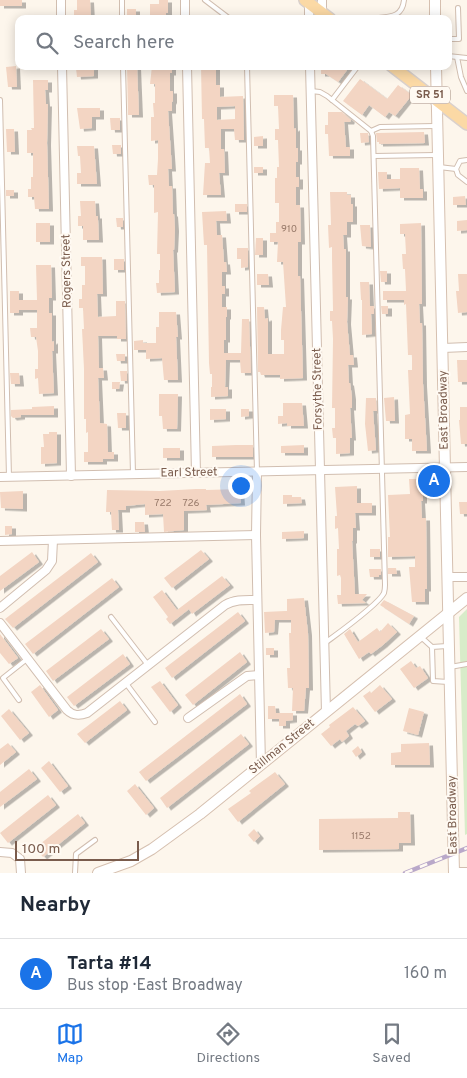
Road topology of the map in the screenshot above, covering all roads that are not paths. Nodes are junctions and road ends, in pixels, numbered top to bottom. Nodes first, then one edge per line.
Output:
1 (61, 0) edge
2 (122, 0) edge
3 (185, 0) edge
4 (205, 0) edge
5 (322, 0) edge
6 (404, 0) edge
7 (435, 0) edge
8 (307, 2) edge
9 (458, 8) dead end
10 (61, 15) edge
11 (122, 15) edge
12 (185, 15) edge
13 (225, 15) edge
14 (309, 15) edge
15 (325, 15) edge
16 (326, 15) edge
17 (396, 15) edge
18 (435, 15) edge
19 (452, 39) edge
20 (452, 56) edge
21 (457, 57) junction
22 (467, 58) edge
23 (62, 70) edge
24 (123, 70) edge
25 (186, 70) edge
26 (247, 70) edge
27 (310, 70) edge
28 (355, 70) edge
29 (397, 70) edge
30 (436, 70) edge
31 (311, 91) junction
32 (467, 91) edge
33 (0, 100) edge
34 (332, 100) junction
35 (437, 100) junction
36 (467, 124) edge
37 (438, 126) junction
38 (372, 130) junction
39 (438, 155) junction
40 (374, 156) junction
41 (467, 160) edge
42 (439, 167) junction
43 (456, 169) junction
44 (467, 182) edge
45 (467, 347) edge
46 (443, 348) junction
47 (445, 467) junction
48 (467, 467) edge
49 (382, 469) junction
50 (320, 470) junction
51 (257, 472) junction
52 (196, 473) junction
53 (133, 474) junction
54 (71, 476) junction
55 (0, 477) edge
56 (9, 477) junction
57 (256, 535) junction
58 (53, 540) junction
59 (0, 541) edge
60 (448, 577) junction
61 (467, 577) edge
62 (467, 598) edge
63 (257, 600) junction
64 (0, 608) edge
65 (449, 614) junction
66 (111, 617) dead end
67 (0, 623) edge
68 (420, 637) junction
69 (324, 643) junction
70 (449, 646) junction
71 (432, 647) junction
72 (27, 658) junction
73 (467, 664) edge
74 (148, 665) junction
75 (450, 667) junction
76 (259, 675) junction
77 (125, 682) junction
78 (450, 682) junction
79 (19, 700) dead end
80 (326, 712) junction
81 (188, 718) dead end
82 (155, 722) dead end
83 (261, 765) junction
84 (95, 840) dead end
85 (0, 852) edge
86 (467, 872) edge
87 (21, 873) edge
88 (75, 873) edge
89 (98, 873) edge
90 (454, 873) edge

1 - 10 street
2 - 11 lane
3 - 12 street
4 - 13 lane
5 - 16 street
6 - 17 lane
7 - 18 street
8 - 14 street
8 - 15 main road
9 - 19 lane
20 - 21 lane
21 - 22 lane
21 - 32 lane
23 - 54 street, Rogers Street
24 - 53 lane
25 - 52 street
26 - 51 lane
27 - 31 street, Forsythe Street
28 - 34 lane
29 - 35 main road, SR 51
30 - 35 street, East Broadway
31 - 34 lane
31 - 50 street, Forsythe Street
33 - 56 lane
34 - 38 lane
35 - 36 main road, SR 51
35 - 37 street, East Broadway
37 - 38 lane
37 - 39 street, East Broadway
38 - 40 lane
39 - 40 lane
39 - 42 street, East Broadway
40 - 49 lane
41 - 43 lane
42 - 43 lane
42 - 46 street, East Broadway
43 - 44 lane
45 - 46 street
46 - 47 street, East Broadway
47 - 48 street, Earl Street
47 - 49 street, Earl Street
47 - 60 street, East Broadway
49 - 50 street, Earl Street
49 - 69 lane
50 - 51 street, Earl Street
50 - 69 street, Forsythe Street
51 - 52 street, Earl Street
51 - 57 street
52 - 53 street, Earl Street
53 - 54 street, Earl Street
54 - 56 street, Earl Street
55 - 56 street, Earl Street
57 - 58 street
57 - 63 street
58 - 59 street
58 - 64 street
60 - 61 street
60 - 65 street, East Broadway
62 - 65 street, Stillman Street
63 - 74 street
63 - 76 street
65 - 68 street, Stillman Street
65 - 70 street, East Broadway
66 - 74 lane
67 - 72 street
68 - 71 lane
68 - 80 street, Stillman Street
69 - 80 street, Forsythe Street
70 - 71 lane
70 - 75 street, East Broadway
71 - 78 lane
72 - 77 street
72 - 79 lane
73 - 75 lane
74 - 77 street
75 - 78 street, East Broadway
76 - 81 street
76 - 83 street
77 - 82 lane
78 - 90 street, East Broadway
80 - 83 street, Stillman Street
83 - 89 street, Stillman Street
84 - 88 lane
85 - 87 street
86 - 90 street

